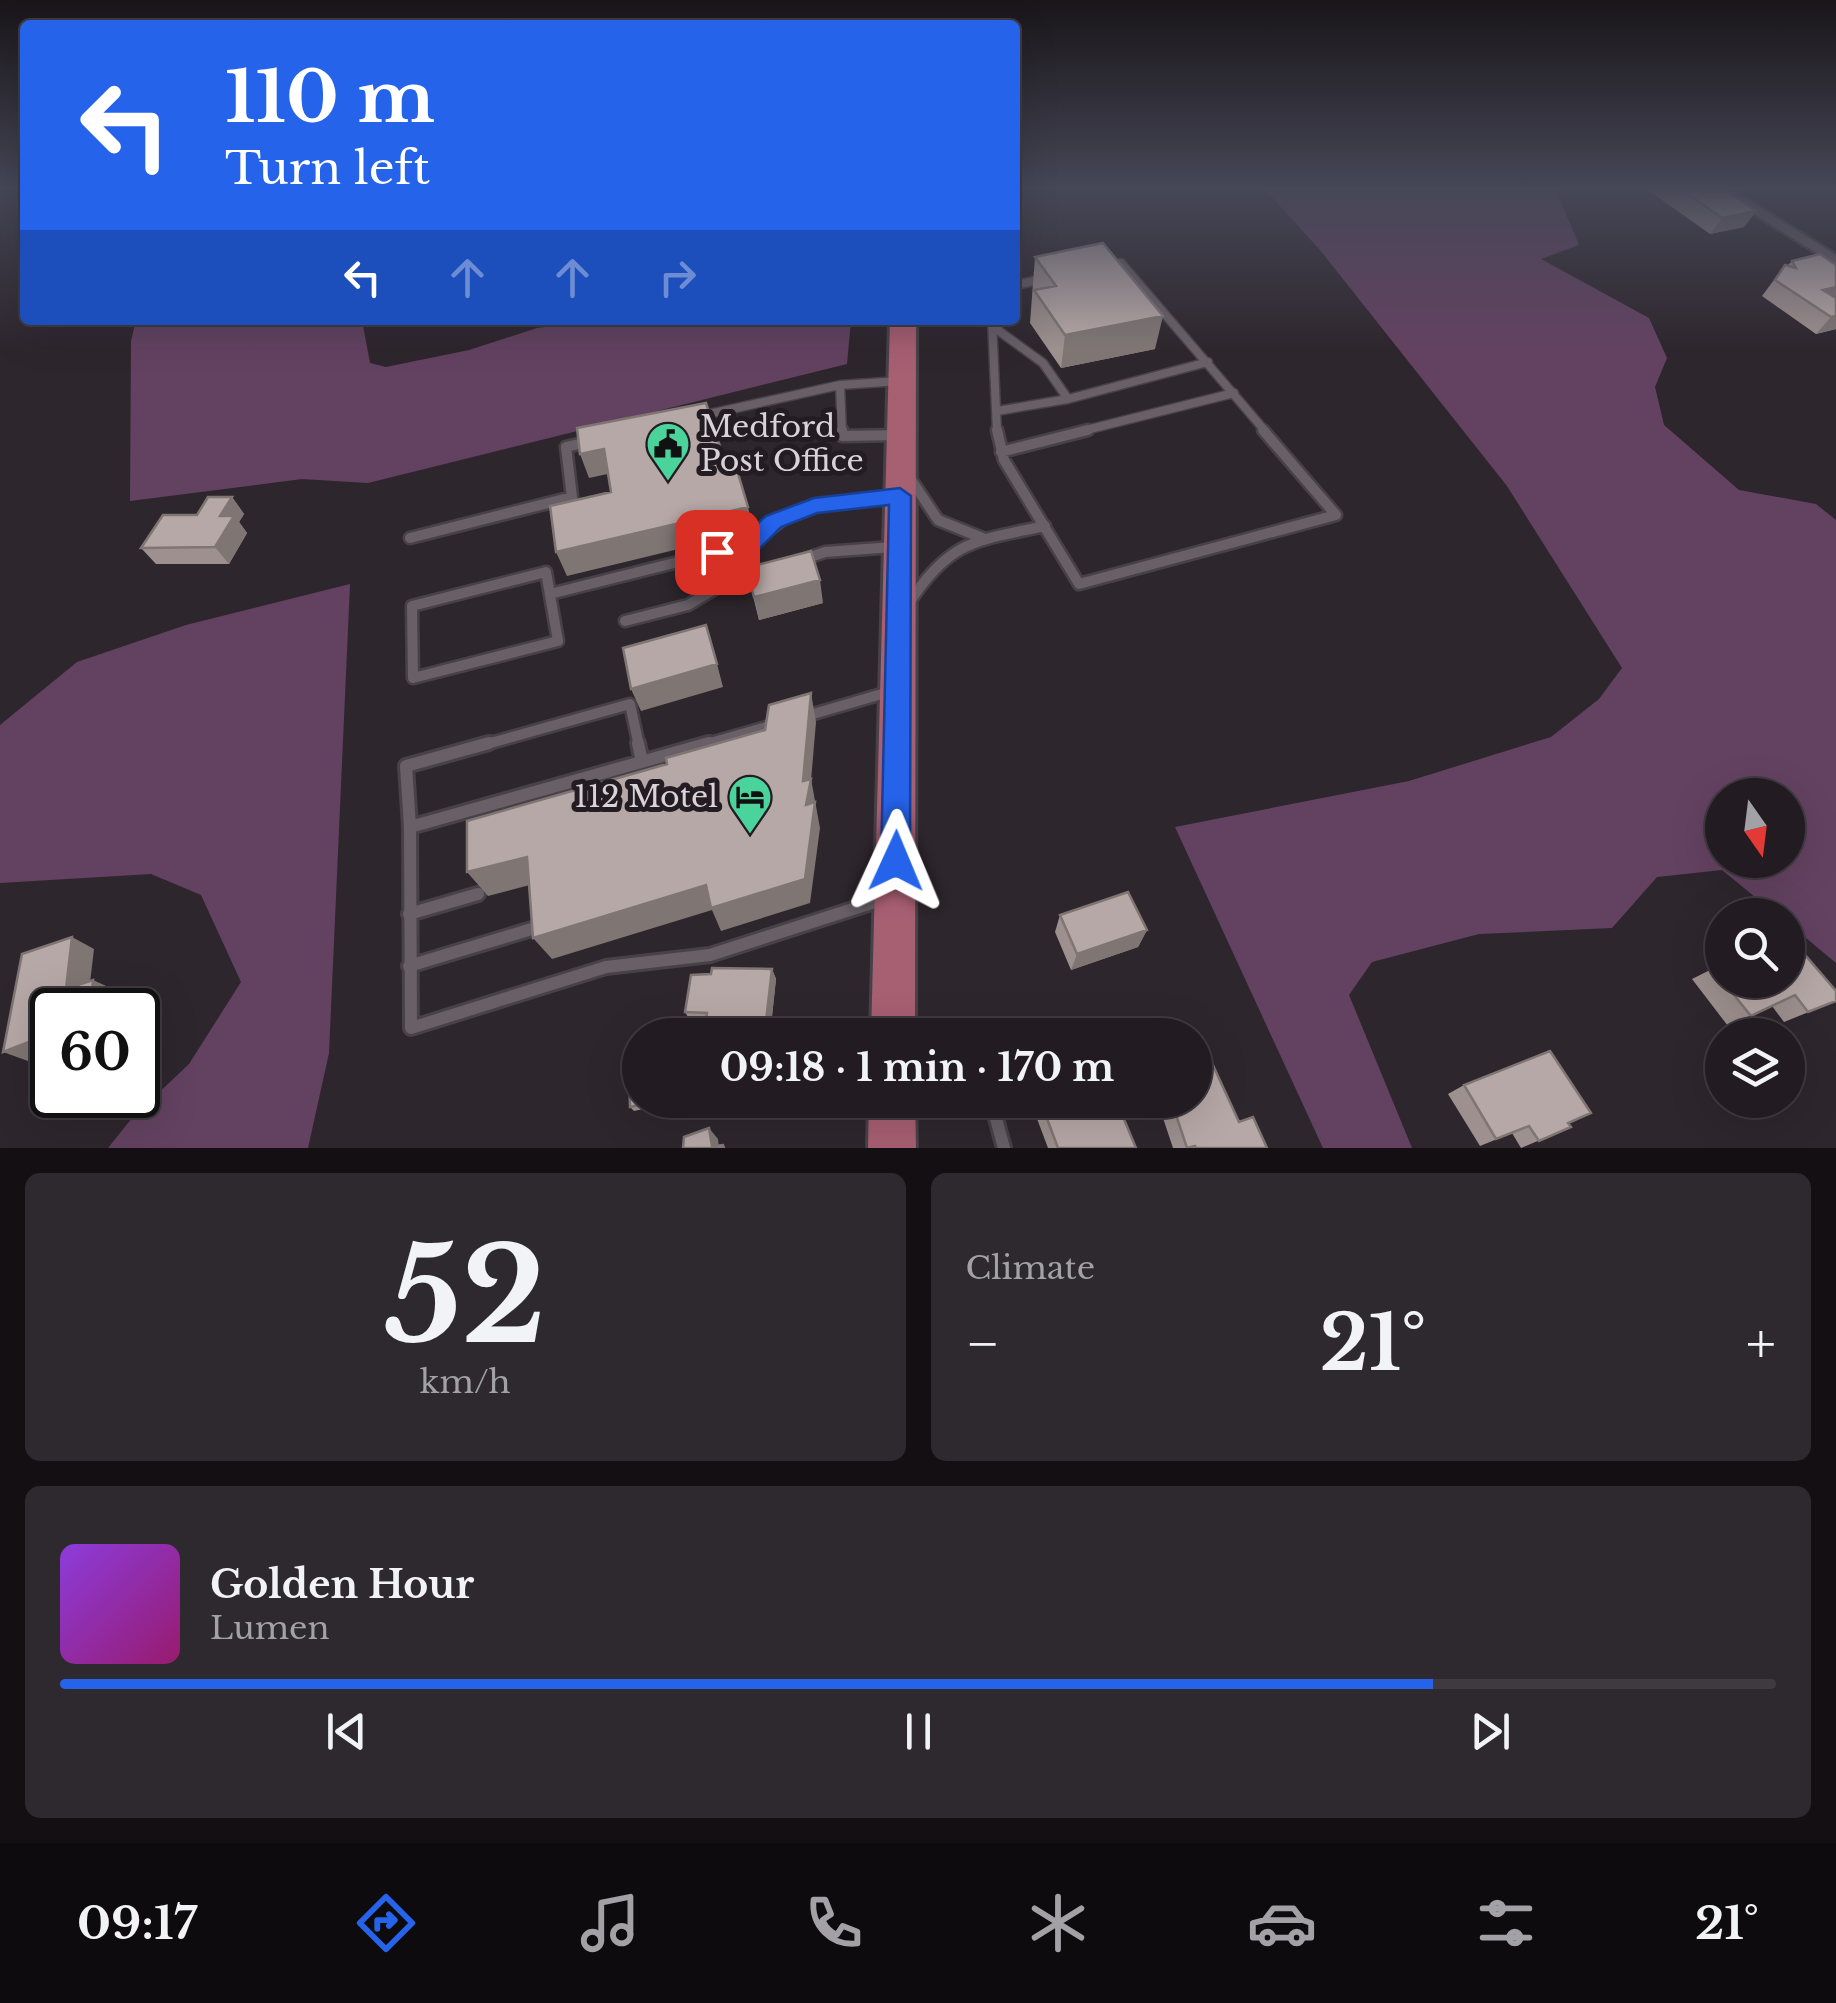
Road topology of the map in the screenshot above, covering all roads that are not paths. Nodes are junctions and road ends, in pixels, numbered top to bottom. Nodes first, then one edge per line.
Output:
1 (1805, 242) edge
2 (1836, 261) edge
3 (1103, 266) edge
4 (1050, 277) edge
5 (1020, 283) edge
6 (902, 325) edge
7 (992, 325) edge
8 (995, 325) edge
9 (1208, 362) junction
10 (902, 381) junction
11 (840, 385) junction
12 (1234, 393) junction
13 (1068, 399) junction
14 (998, 411) junction
15 (694, 418) edge
16 (602, 438) edge
17 (901, 448) junction
18 (1001, 452) junction
19 (900, 496) junction
20 (1045, 526) junction
21 (410, 538) dead end
22 (986, 540) junction
23 (899, 546) junction
24 (788, 564) edge
25 (770, 570) edge
26 (550, 594) junction
27 (899, 619) junction
28 (624, 621) dead end
29 (898, 689) junction
30 (642, 762) junction
31 (410, 828) junction
32 (478, 894) edge
33 (895, 896) junction
34 (409, 914) junction
35 (535, 928) edge
36 (409, 966) junction
37 (893, 1018) edge
38 (892, 1118) edge
39 (995, 1118) edge
40 (892, 1148) edge
41 (1004, 1148) edge

1 - 2 street
3 - 9 lane
4 - 5 lane
6 - 10 main road
7 - 14 lane
8 - 13 lane
9 - 12 lane
9 - 13 lane
10 - 11 lane
10 - 17 main road
11 - 15 lane
11 - 17 lane
12 - 18 lane
12 - 20 lane
13 - 14 lane
14 - 18 lane
16 - 21 lane
17 - 19 main road
17 - 22 lane
18 - 20 lane
19 - 23 main road
19 - 26 lane
20 - 22 lane
22 - 27 lane
23 - 24 lane
23 - 27 main road
25 - 28 lane
26 - 26 lane
27 - 29 main road
29 - 30 lane
29 - 33 main road
30 - 31 lane
30 - 31 lane
31 - 34 lane
32 - 34 lane
33 - 36 lane
33 - 37 main road
34 - 36 lane
35 - 36 lane
38 - 40 main road
39 - 41 lane

